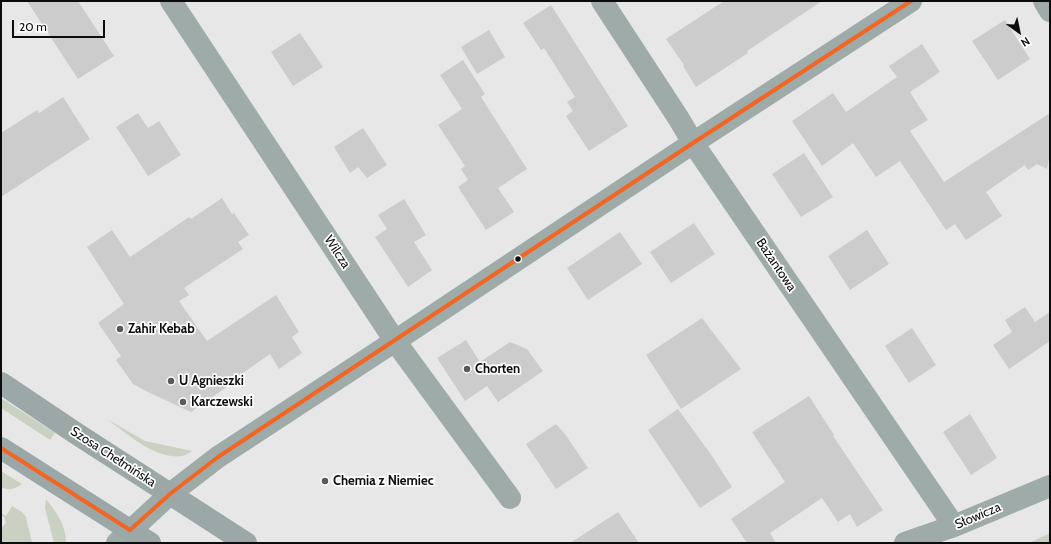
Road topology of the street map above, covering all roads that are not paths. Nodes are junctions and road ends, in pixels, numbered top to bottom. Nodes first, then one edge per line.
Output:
1 (171, 1) edge
2 (602, 1) edge
3 (911, 1) edge
4 (1044, 1) edge
5 (1050, 11) edge
6 (693, 143) junction
7 (396, 341) junction
8 (1, 382) edge
9 (1, 448) edge
10 (1050, 486) edge
11 (170, 494) junction
12 (510, 498) dead end
13 (954, 526) junction
14 (123, 536) edge
15 (150, 543) edge
16 (246, 543) edge
17 (905, 543) edge

1 - 7 street, Wilcza
2 - 6 street, Bażantowa
3 - 6 street
4 - 5 street
6 - 7 street
6 - 13 street, Bażantowa
7 - 11 street
7 - 12 street, Wilcza
8 - 11 main road, Szosa Chełmińska
9 - 14 main road
10 - 13 street, Słowicza
11 - 14 street
11 - 16 main road, Szosa Chełmińska
13 - 17 street, Słowicza
14 - 15 main road

